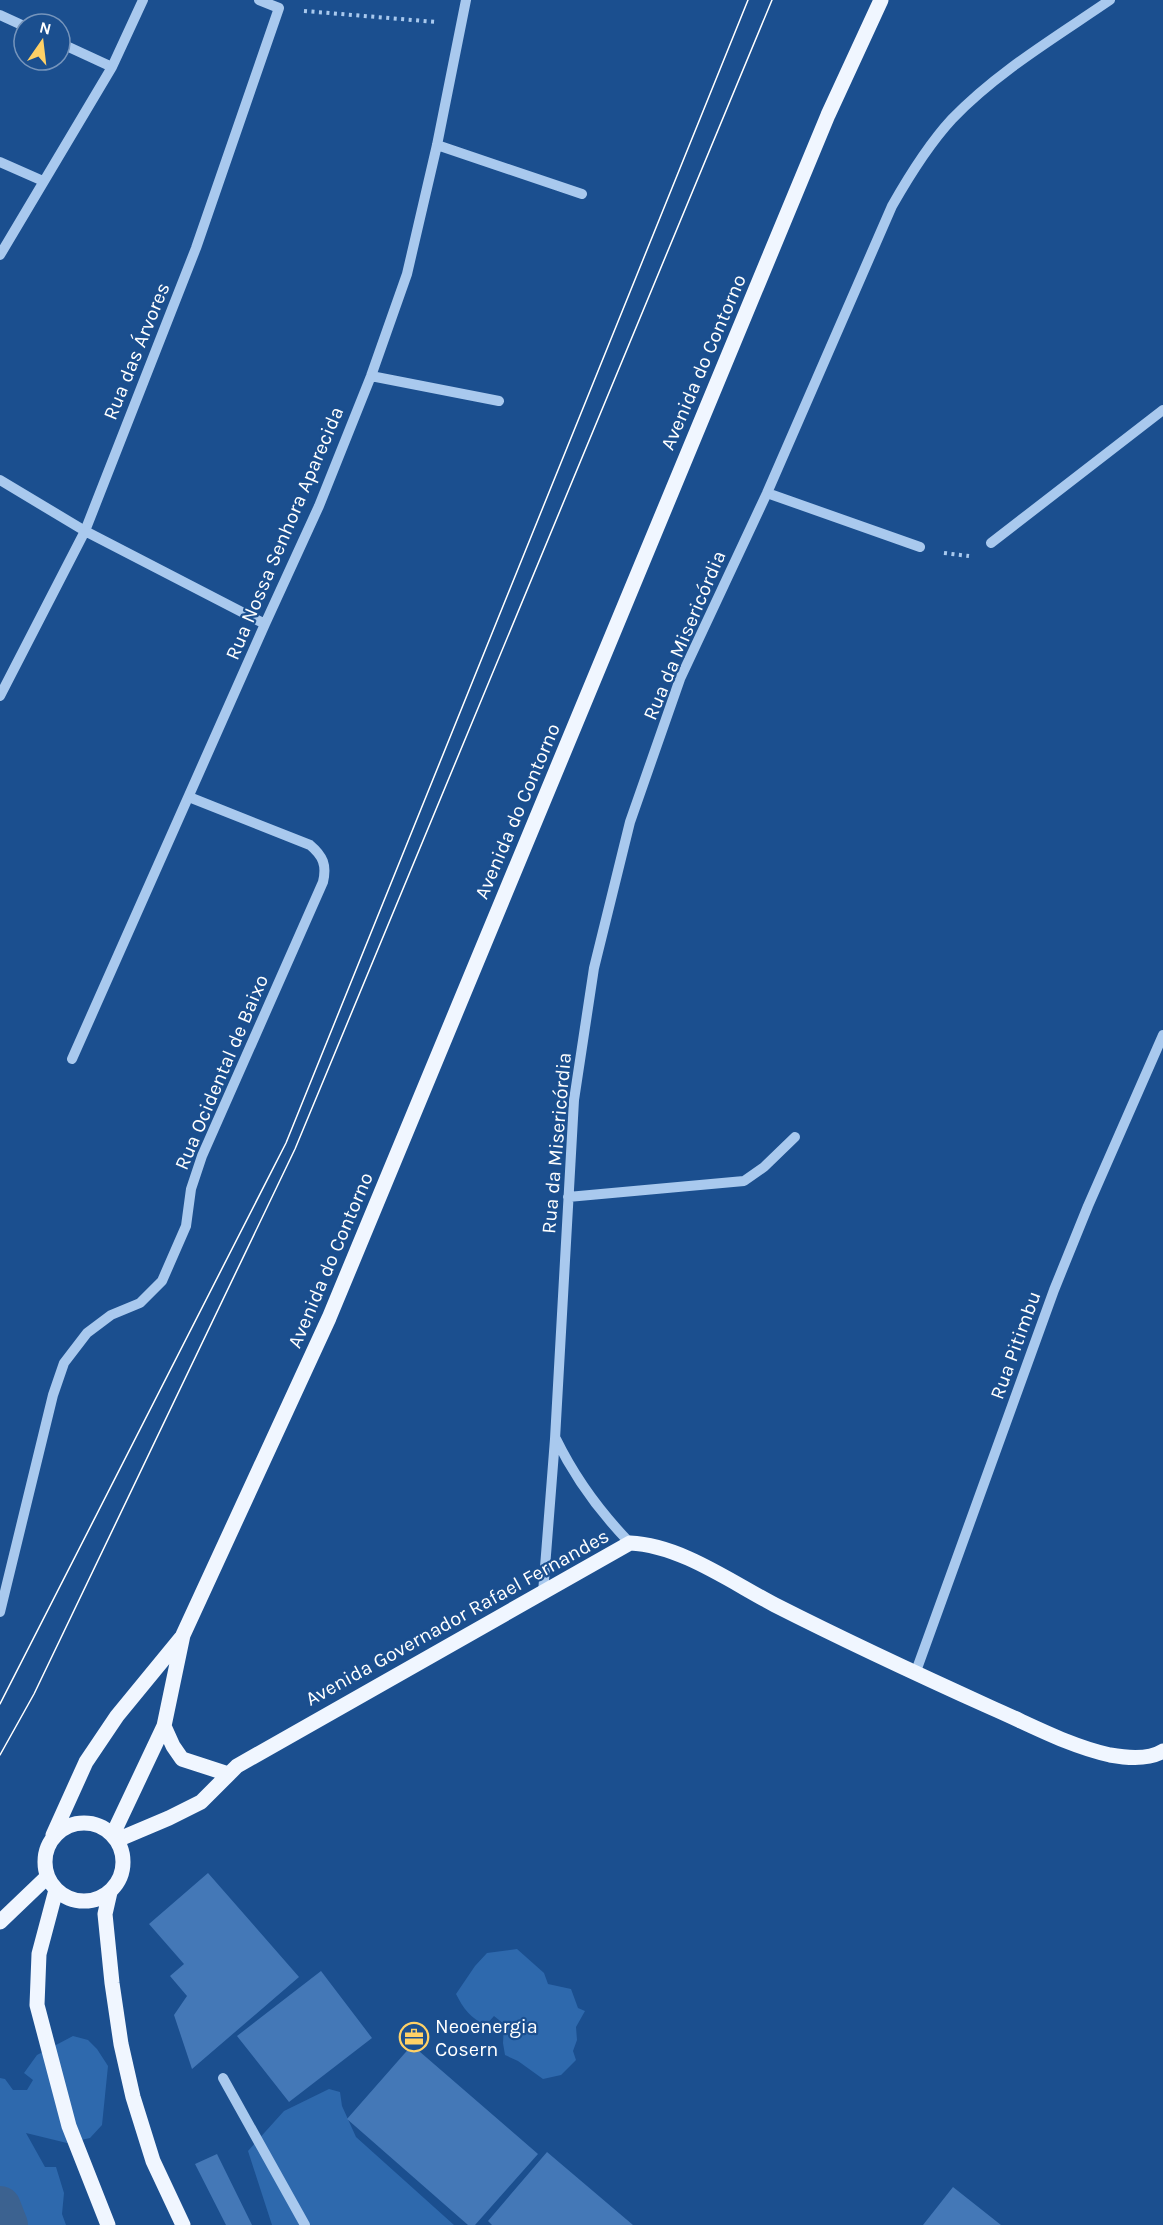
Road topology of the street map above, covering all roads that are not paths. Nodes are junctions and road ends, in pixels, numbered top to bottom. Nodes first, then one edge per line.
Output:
1 (143, 0) edge
2 (259, 0) edge
3 (466, 0) edge
4 (881, 0) edge
5 (1110, 0) edge
6 (72, 49) edge
7 (112, 67) junction
8 (437, 145) junction
9 (0, 162) edge
10 (43, 181) junction
11 (582, 194) dead end
12 (0, 255) edge
13 (371, 376) junction
14 (499, 401) dead end
15 (1163, 410) edge
16 (0, 480) edge
17 (767, 494) junction
18 (85, 531) junction
19 (991, 543) road end
20 (920, 547) road end
21 (265, 624) junction
22 (0, 696) edge
23 (189, 797) junction
24 (1163, 1035) edge
25 (72, 1059) dead end
26 (795, 1137) dead end
27 (568, 1197) junction
28 (555, 1438) junction
29 (630, 1543) junction
30 (543, 1593) junction
31 (0, 1612) edge
32 (183, 1635) junction
33 (915, 1674) junction
34 (164, 1726) junction
35 (1163, 1751) edge
36 (228, 1774) junction
37 (115, 1837) junction
38 (51, 1840) junction
39 (47, 1877) junction
40 (56, 1890) junction
41 (110, 1892) junction
42 (0, 1922) edge
43 (223, 2078) dead end
44 (108, 2225) edge
45 (183, 2225) edge
46 (305, 2225) edge

1 - 7 street
2 - 18 street, Rua das Árvores
3 - 8 street, Rua Nossa Senhora Aparecida
4 - 32 main road, Avenida do Contorno
5 - 17 street, Rua da Misericórdia
6 - 7 street
7 - 10 street
8 - 11 street
8 - 13 street, Rua Nossa Senhora Aparecida
9 - 10 street
10 - 12 street
13 - 14 street
13 - 21 street, Rua Nossa Senhora Aparecida
15 - 19 street
16 - 18 street
17 - 20 street
17 - 27 street, Rua da Misericórdia
18 - 21 street
18 - 22 street, Rua das Árvores
21 - 23 street, Rua Nossa Senhora Aparecida
23 - 25 street, Rua Nossa Senhora Aparecida
23 - 31 street, Rua Ocidental de Baixo
24 - 33 street, Rua Pitimbu
26 - 27 street
27 - 28 street, Rua da Misericórdia
28 - 29 street
28 - 30 street, Rua da Misericórdia
29 - 30 main road, Avenida Governador Rafael Fernandes
29 - 33 main road, Avenida Governador Rafael Fernandes
30 - 36 main road, Avenida Governador Rafael Fernandes
32 - 34 main road, Avenida do Contorno
32 - 38 main road, Avenida do Contorno
33 - 35 main road, Avenida Governador Rafael Fernandes
34 - 36 main road
34 - 37 main road, Avenida do Contorno
36 - 37 main road, Avenida Governador Rafael Fernandes
37 - 38 main road
37 - 41 main road
38 - 39 main road
39 - 40 main road
39 - 42 main road
40 - 41 main road
40 - 44 main road
41 - 45 main road
43 - 46 street

